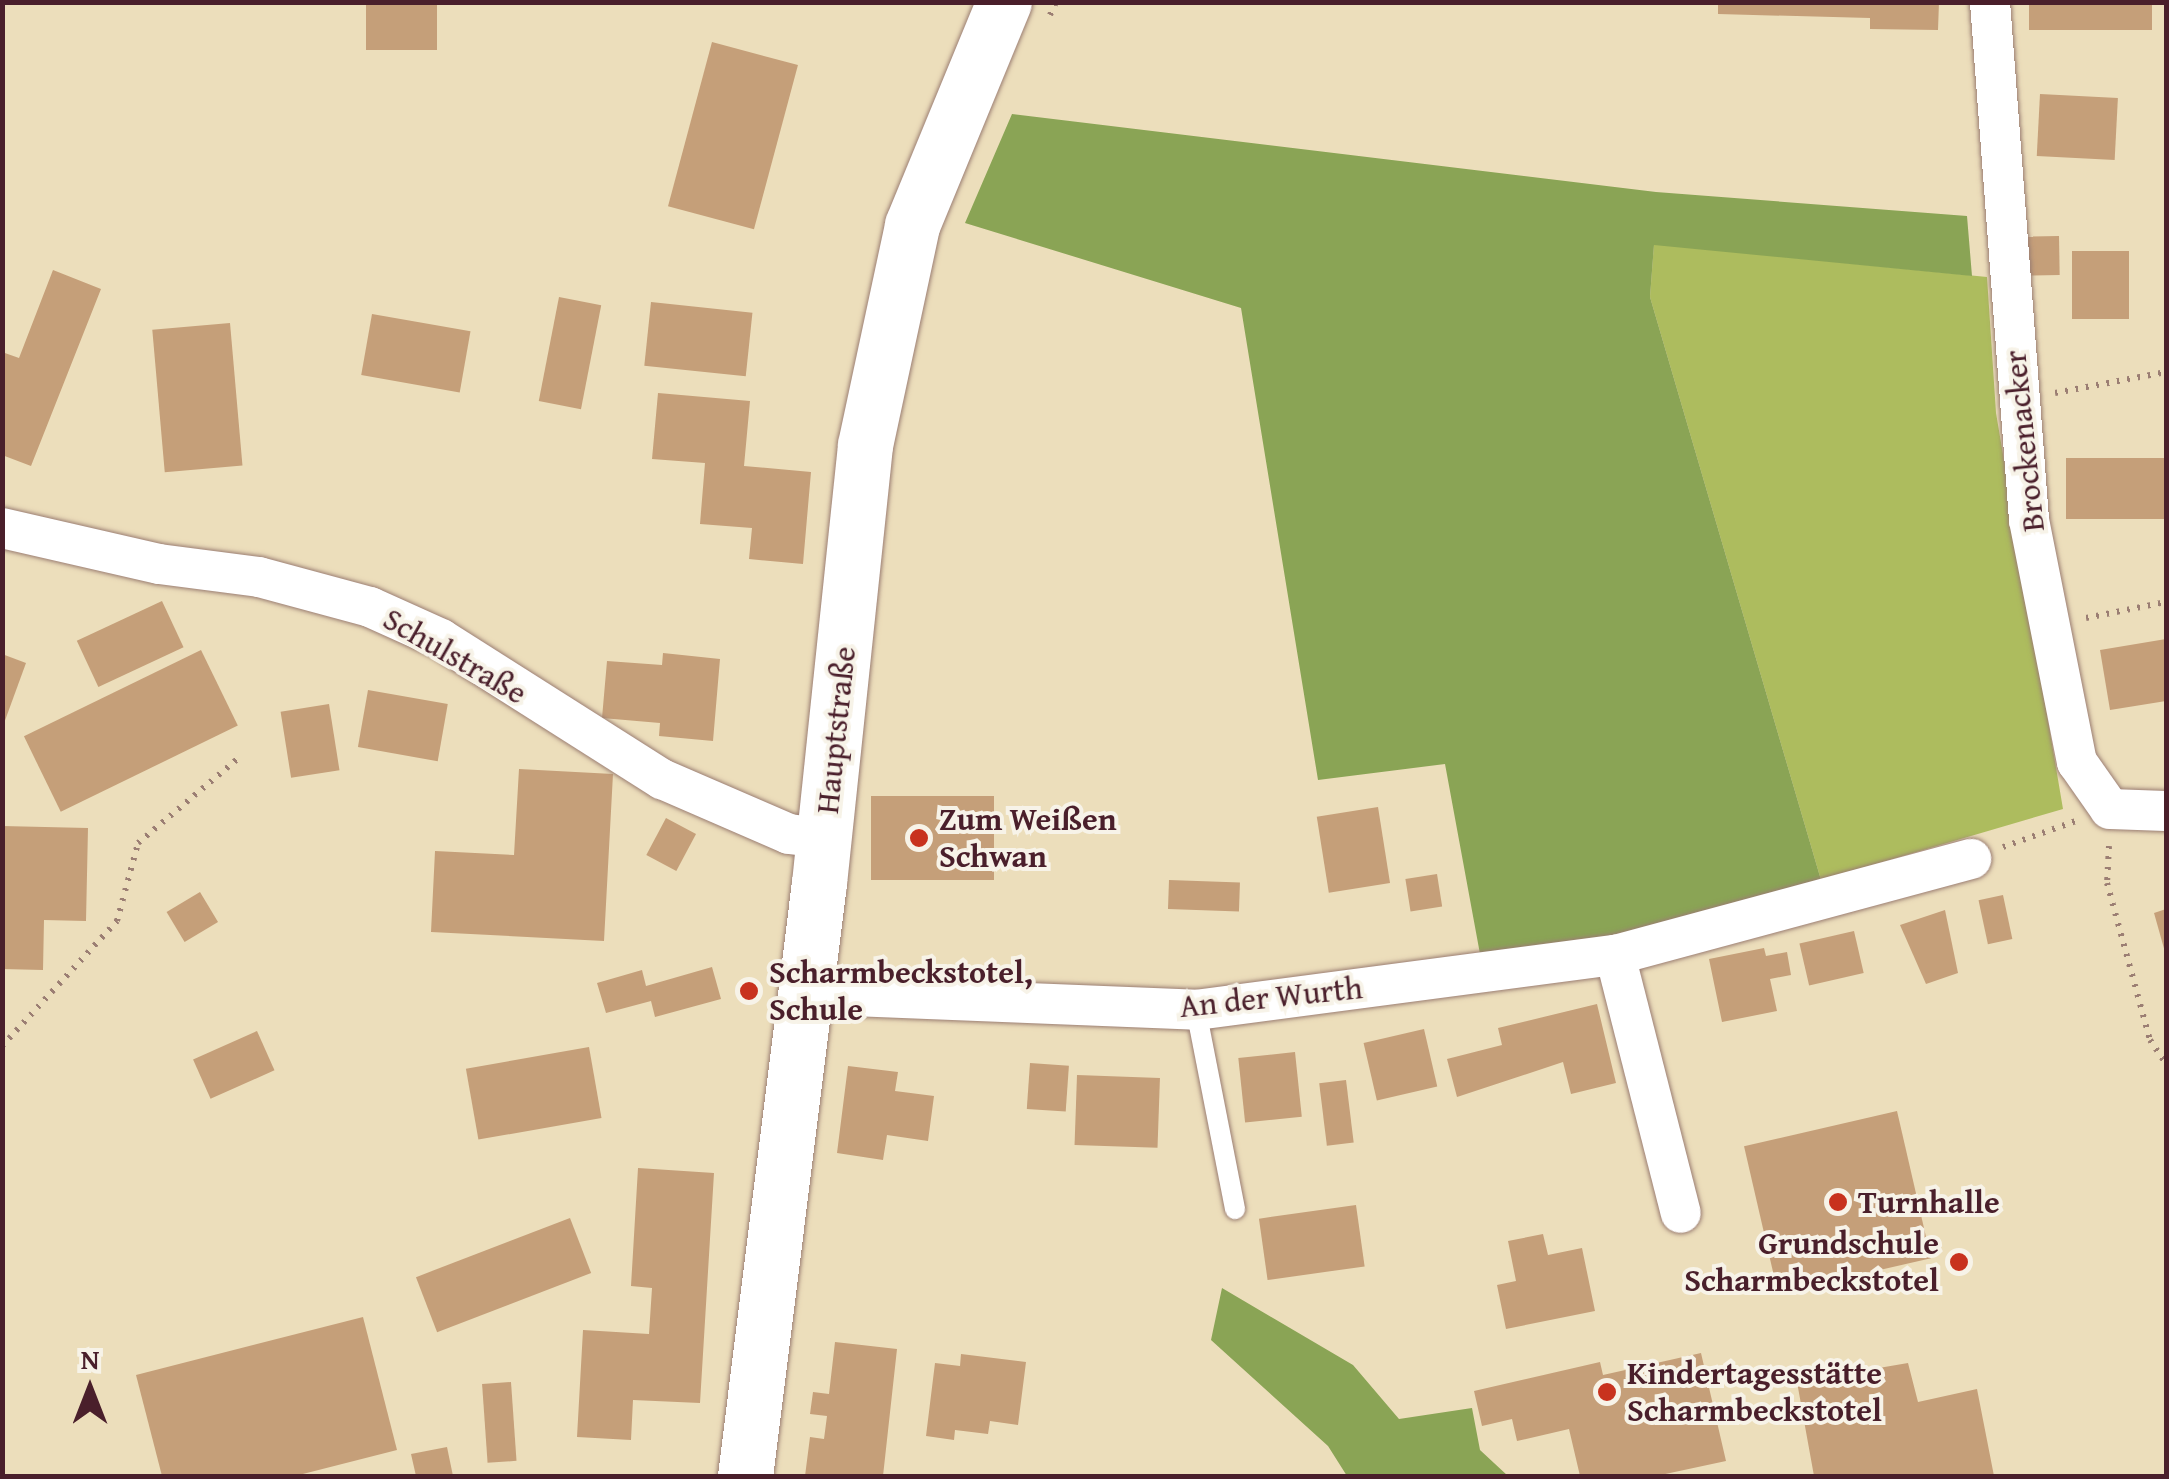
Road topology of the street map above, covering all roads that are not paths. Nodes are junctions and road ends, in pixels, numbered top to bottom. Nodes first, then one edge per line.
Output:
1 (1004, 2) edge
2 (1990, 2) edge
3 (2, 528) edge
4 (2166, 811) edge
5 (824, 838) junction
6 (1970, 858) road end
7 (1615, 955) junction
8 (804, 994) junction
9 (1196, 1010) junction
10 (1236, 1209) dead end
11 (1681, 1213) dead end
12 (745, 1476) edge

1 - 5 main road, Hauptstraße
2 - 4 street, Brockenacker
3 - 5 street, Schulstraße
5 - 8 main road, Hauptstraße
6 - 7 street, An der Wurth
7 - 9 street, An der Wurth
7 - 11 street
8 - 9 street, An der Wurth
8 - 12 main road, Hauptstraße
9 - 10 lane

